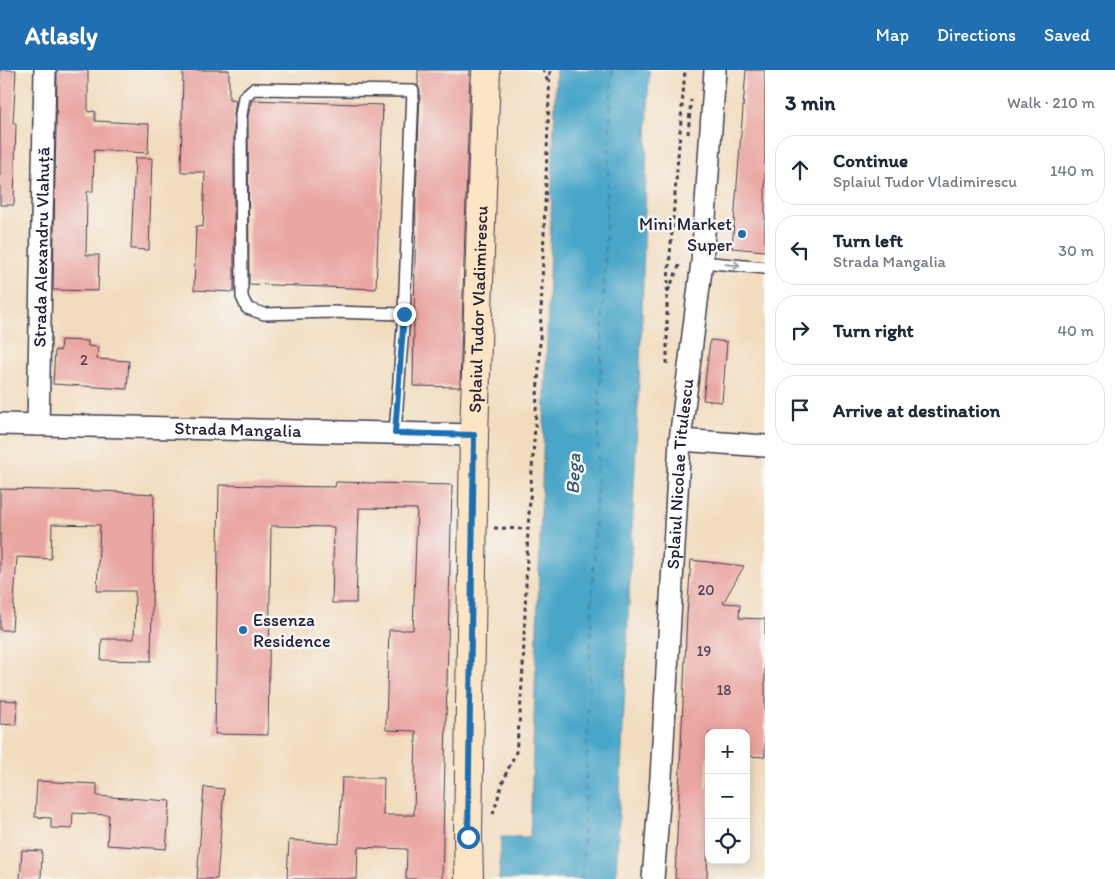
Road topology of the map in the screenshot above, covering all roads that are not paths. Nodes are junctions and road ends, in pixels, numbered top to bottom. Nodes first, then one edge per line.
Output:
1 (45, 70) edge
2 (486, 70) edge
3 (715, 70) edge
4 (702, 262) junction
5 (765, 268) edge
6 (404, 314) junction
7 (0, 424) edge
8 (38, 425) junction
9 (395, 433) junction
10 (474, 435) junction
11 (680, 440) junction
12 (765, 446) edge
13 (469, 879) edge
14 (654, 879) edge

1 - 8 street, Strada Alexandru Vlahuță
2 - 10 street, Splaiul Tudor Vladimirescu
3 - 4 street, Splaiul Nicolae Titulescu
4 -> 5 lane
4 - 11 street, Splaiul Nicolae Titulescu
6 - 6 lane
6 - 9 lane
7 - 8 street, Strada Mangalia
8 - 9 street, Strada Mangalia
9 - 10 street, Strada Mangalia
10 - 13 street, Splaiul Tudor Vladimirescu
11 - 12 street
11 - 14 street, Splaiul Nicolae Titulescu

